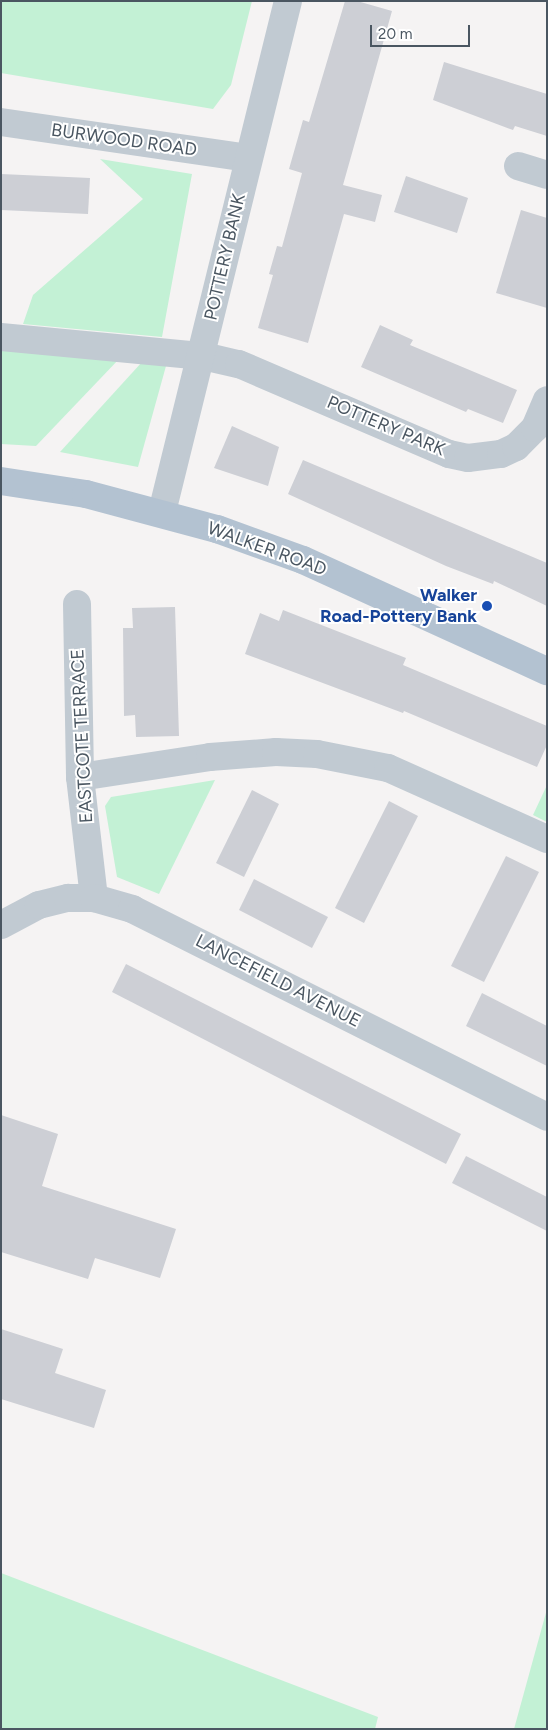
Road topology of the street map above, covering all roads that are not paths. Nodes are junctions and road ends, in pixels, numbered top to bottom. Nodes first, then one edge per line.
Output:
1 (288, 1) edge
2 (1, 122) edge
3 (247, 158) junction
4 (518, 166) dead end
5 (547, 175) edge
6 (1, 337) edge
7 (203, 356) junction
8 (547, 400) edge
9 (1, 481) edge
10 (162, 512) junction
11 (77, 604) dead end
12 (547, 671) edge
13 (80, 777) junction
14 (547, 839) edge
15 (94, 898) junction
16 (1, 926) edge
17 (547, 1117) edge

1 - 3 street, POTTERY BANK
2 - 3 street, BURWOOD ROAD
3 - 7 street, POTTERY BANK
4 - 5 street
6 - 7 street, POTTERY PARK
7 - 8 street, POTTERY PARK
7 - 10 street, POTTERY BANK
9 - 10 main road, WALKER ROAD
10 - 12 main road, WALKER ROAD
11 - 13 street, EASTCOTE TERRACE
13 - 14 street
13 - 15 street, EASTCOTE TERRACE
15 - 16 street, LANCEFIELD AVENUE
15 - 17 street, LANCEFIELD AVENUE

